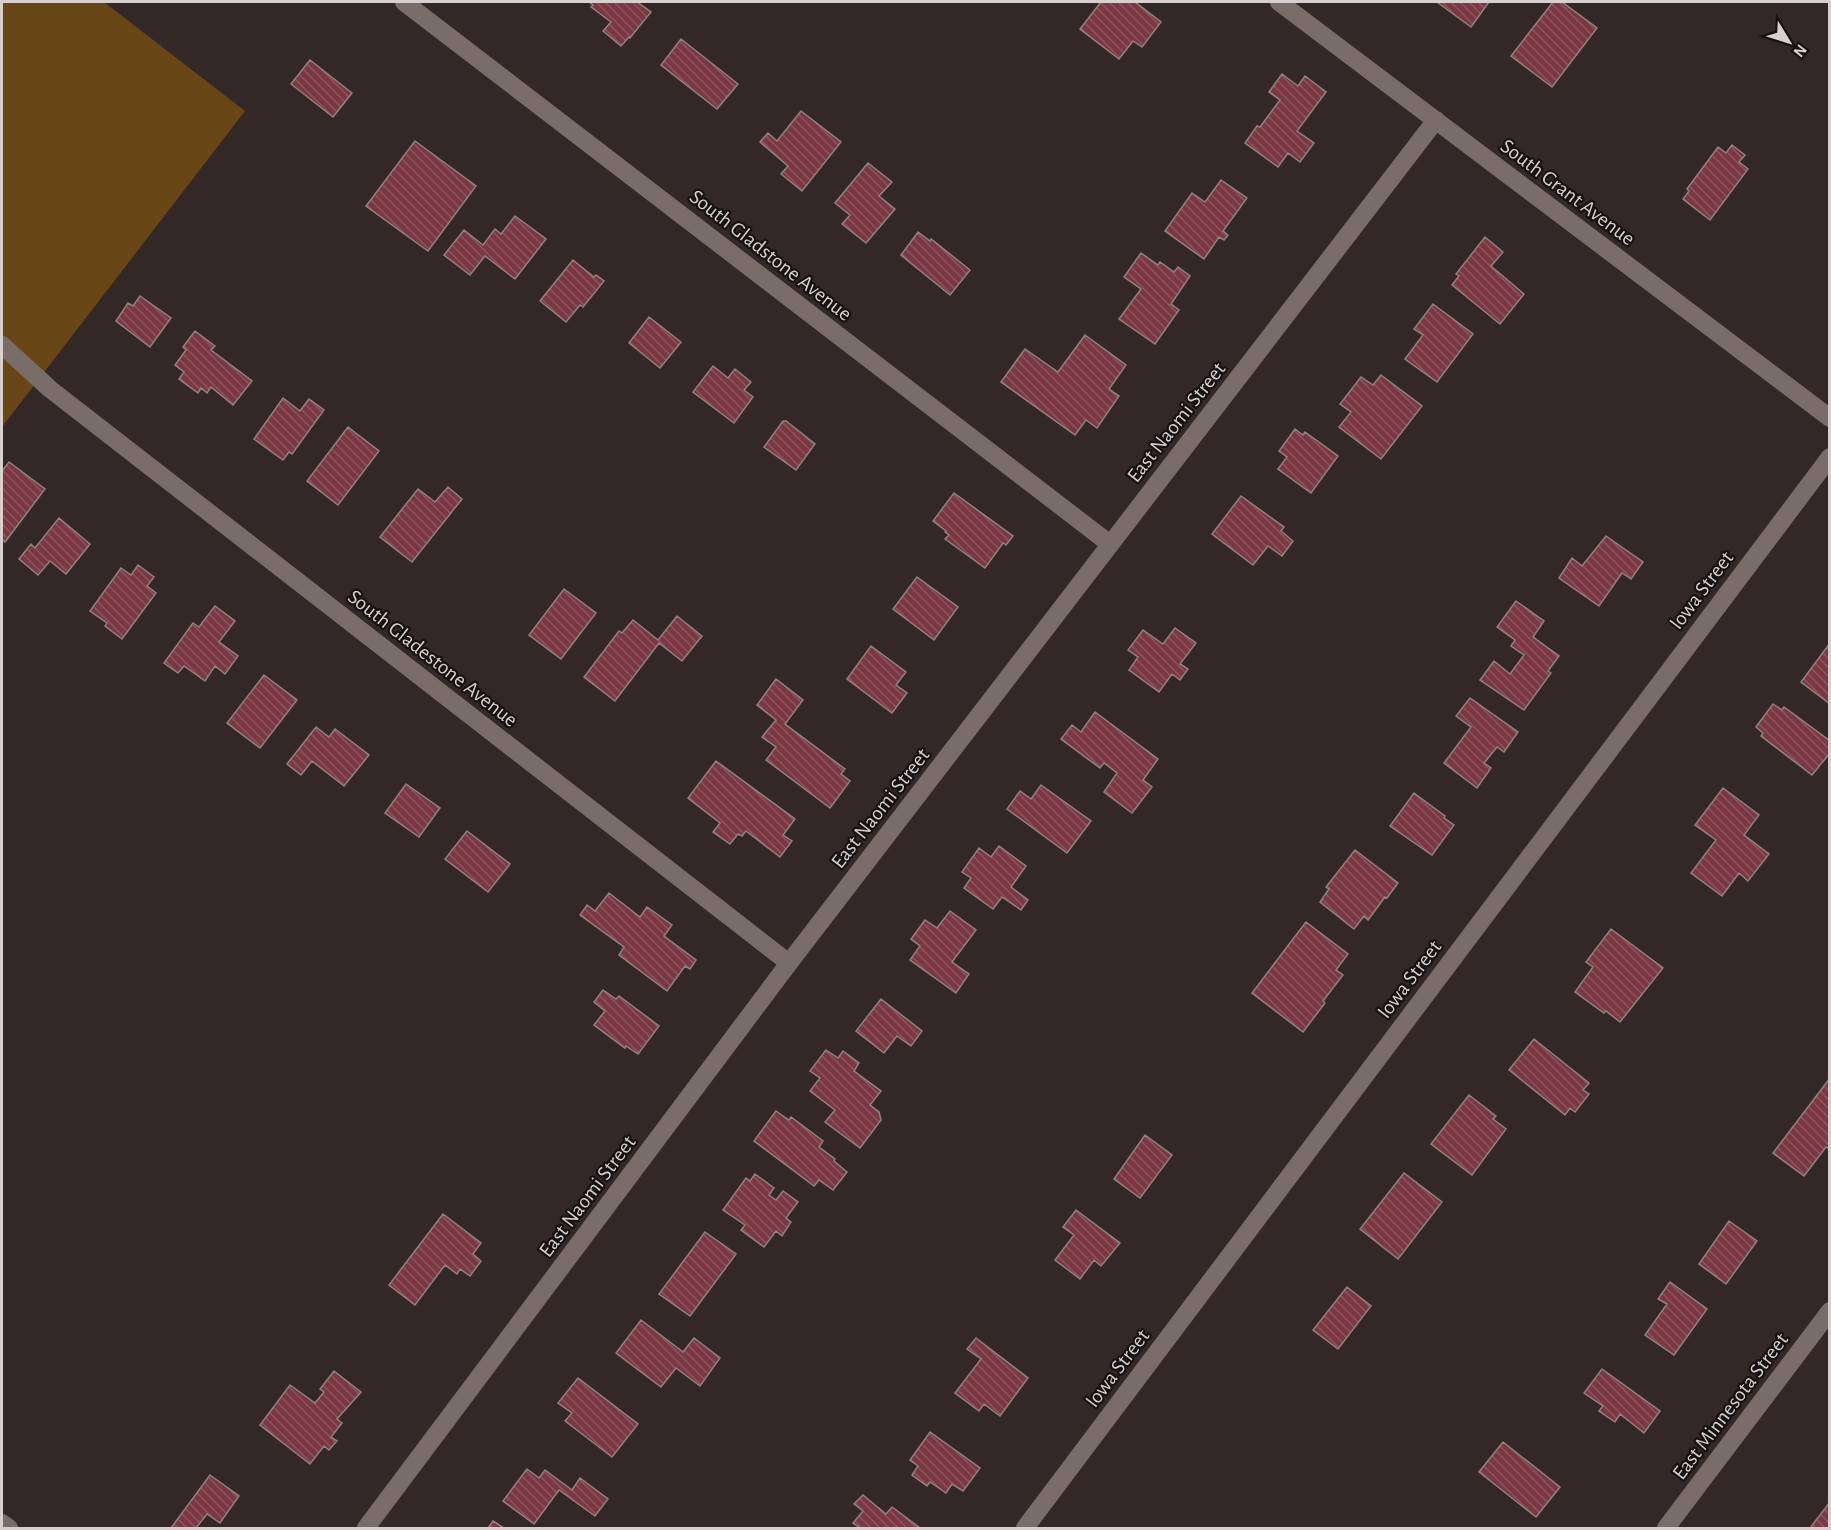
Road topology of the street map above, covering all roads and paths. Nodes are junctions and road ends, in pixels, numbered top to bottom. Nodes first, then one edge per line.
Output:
1 (404, 2) edge
2 (1279, 2) edge
3 (1436, 120) junction
4 (2, 345) edge
5 (1830, 418) edge
6 (1830, 457) edge
7 (1110, 544) junction
8 (789, 963) junction
9 (1830, 1311) edge
10 (2, 1523) edge
11 (9, 1528) edge
12 (366, 1528) edge
13 (1025, 1528) edge
14 (1666, 1528) edge

1 - 7 street, South Gladstone Avenue
2 - 3 street, South Grant Avenue
3 - 5 street, South Grant Avenue
3 - 7 street, East Naomi Street
4 - 8 street, South Gladestone Avenue
6 - 13 street, Iowa Street
7 - 8 street, East Naomi Street
8 - 12 street, East Naomi Street
9 - 14 street, East Minnesota Street
10 - 11 street

